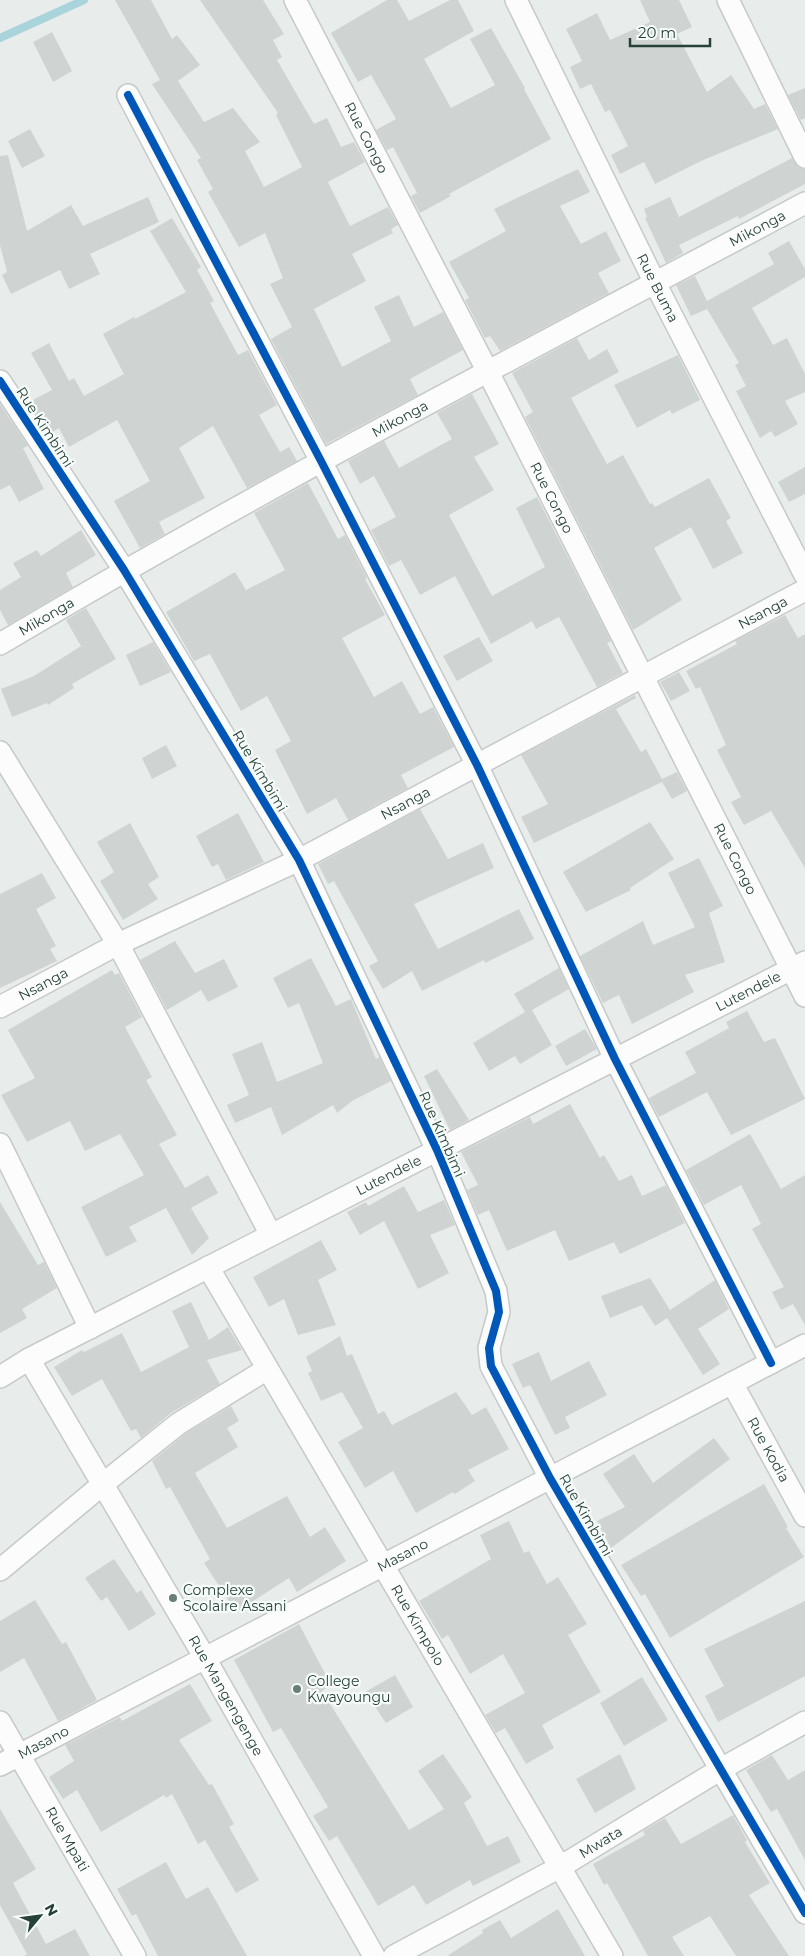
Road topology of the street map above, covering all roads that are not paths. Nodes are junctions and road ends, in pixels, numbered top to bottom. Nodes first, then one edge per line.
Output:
1 (295, 0) edge
2 (516, 0) edge
3 (728, 0) edge
4 (128, 95) dead end
5 (805, 157) edge
6 (805, 203) edge
7 (655, 283) junction
8 (488, 372) junction
9 (0, 380) edge
10 (321, 461) junction
11 (124, 570) junction
12 (805, 575) edge
13 (805, 590) edge
14 (0, 644) edge
15 (643, 676) junction
16 (0, 752) edge
17 (477, 764) junction
18 (299, 860) junction
19 (118, 944) junction
20 (798, 965) edge
21 (805, 996) edge
22 (0, 1007) edge
23 (615, 1059) junction
24 (0, 1144) edge
25 (437, 1150) junction
26 (271, 1235) junction
27 (208, 1268) junction
28 (90, 1328) junction
29 (805, 1345) edge
30 (29, 1359) junction
31 (771, 1363) junction
32 (267, 1369) junction
33 (0, 1377) edge
34 (732, 1383) junction
35 (550, 1478) junction
36 (103, 1484) junction
37 (805, 1516) edge
38 (382, 1565) junction
39 (0, 1570) edge
40 (205, 1658) junction
41 (0, 1722) edge
42 (805, 1722) edge
43 (9, 1760) edge
44 (721, 1769) junction
45 (560, 1866) junction
46 (805, 1913) edge
47 (136, 1956) edge
48 (374, 1956) edge
49 (394, 1956) edge
50 (612, 1956) edge

1 - 8 street, Rue Congo
2 - 7 street, Rue Buma
3 - 5 street
4 - 10 street
6 - 7 street, Mikonga
7 - 8 street, Mikonga
7 - 12 street, Rue Buma
8 - 10 street, Mikonga
8 - 15 street, Rue Congo
9 - 11 street, Rue Kimbimi
10 - 11 street, Mikonga
10 - 17 street
11 - 14 street, Mikonga
11 - 18 street, Rue Kimbimi
13 - 15 street, Nsanga
15 - 17 street, Nsanga
15 - 20 street, Rue Congo
16 - 19 street
17 - 18 street, Nsanga
17 - 23 street
18 - 19 street, Nsanga
18 - 25 street, Rue Kimbimi
19 - 22 street, Nsanga
19 - 26 street
20 - 21 street, Rue Congo
20 - 23 street, Lutendele
23 - 25 street, Lutendele
23 - 31 street
24 - 28 street
25 - 26 street, Lutendele
25 - 35 street, Rue Kimbimi
26 - 27 street, Lutendele
27 - 28 street, Lutendele
27 - 32 street, Rue Kimpolo
28 - 30 street, Lutendele
29 - 31 street, Masano
30 - 33 street, Lutendele
30 - 36 street, Rue Mangengenge
31 - 34 street, Masano
32 - 36 street
32 - 38 street, Rue Kimpolo
34 - 35 street, Masano
34 - 37 street, Rue Kodia
35 - 38 street, Masano
35 - 44 street, Rue Kimbimi
36 - 39 street
36 - 40 street, Rue Mangengenge
38 - 40 street, Masano
38 - 45 street, Rue Kimpolo
40 - 43 street, Masano
40 - 48 street, Rue Mangengenge
41 - 43 street, Rue Mpati
42 - 44 street, Mwata
43 - 47 street, Rue Mpati
44 - 45 street, Mwata
44 - 46 street, Rue Kimbimi
45 - 49 street, Mwata
45 - 50 street, Rue Kimpolo

